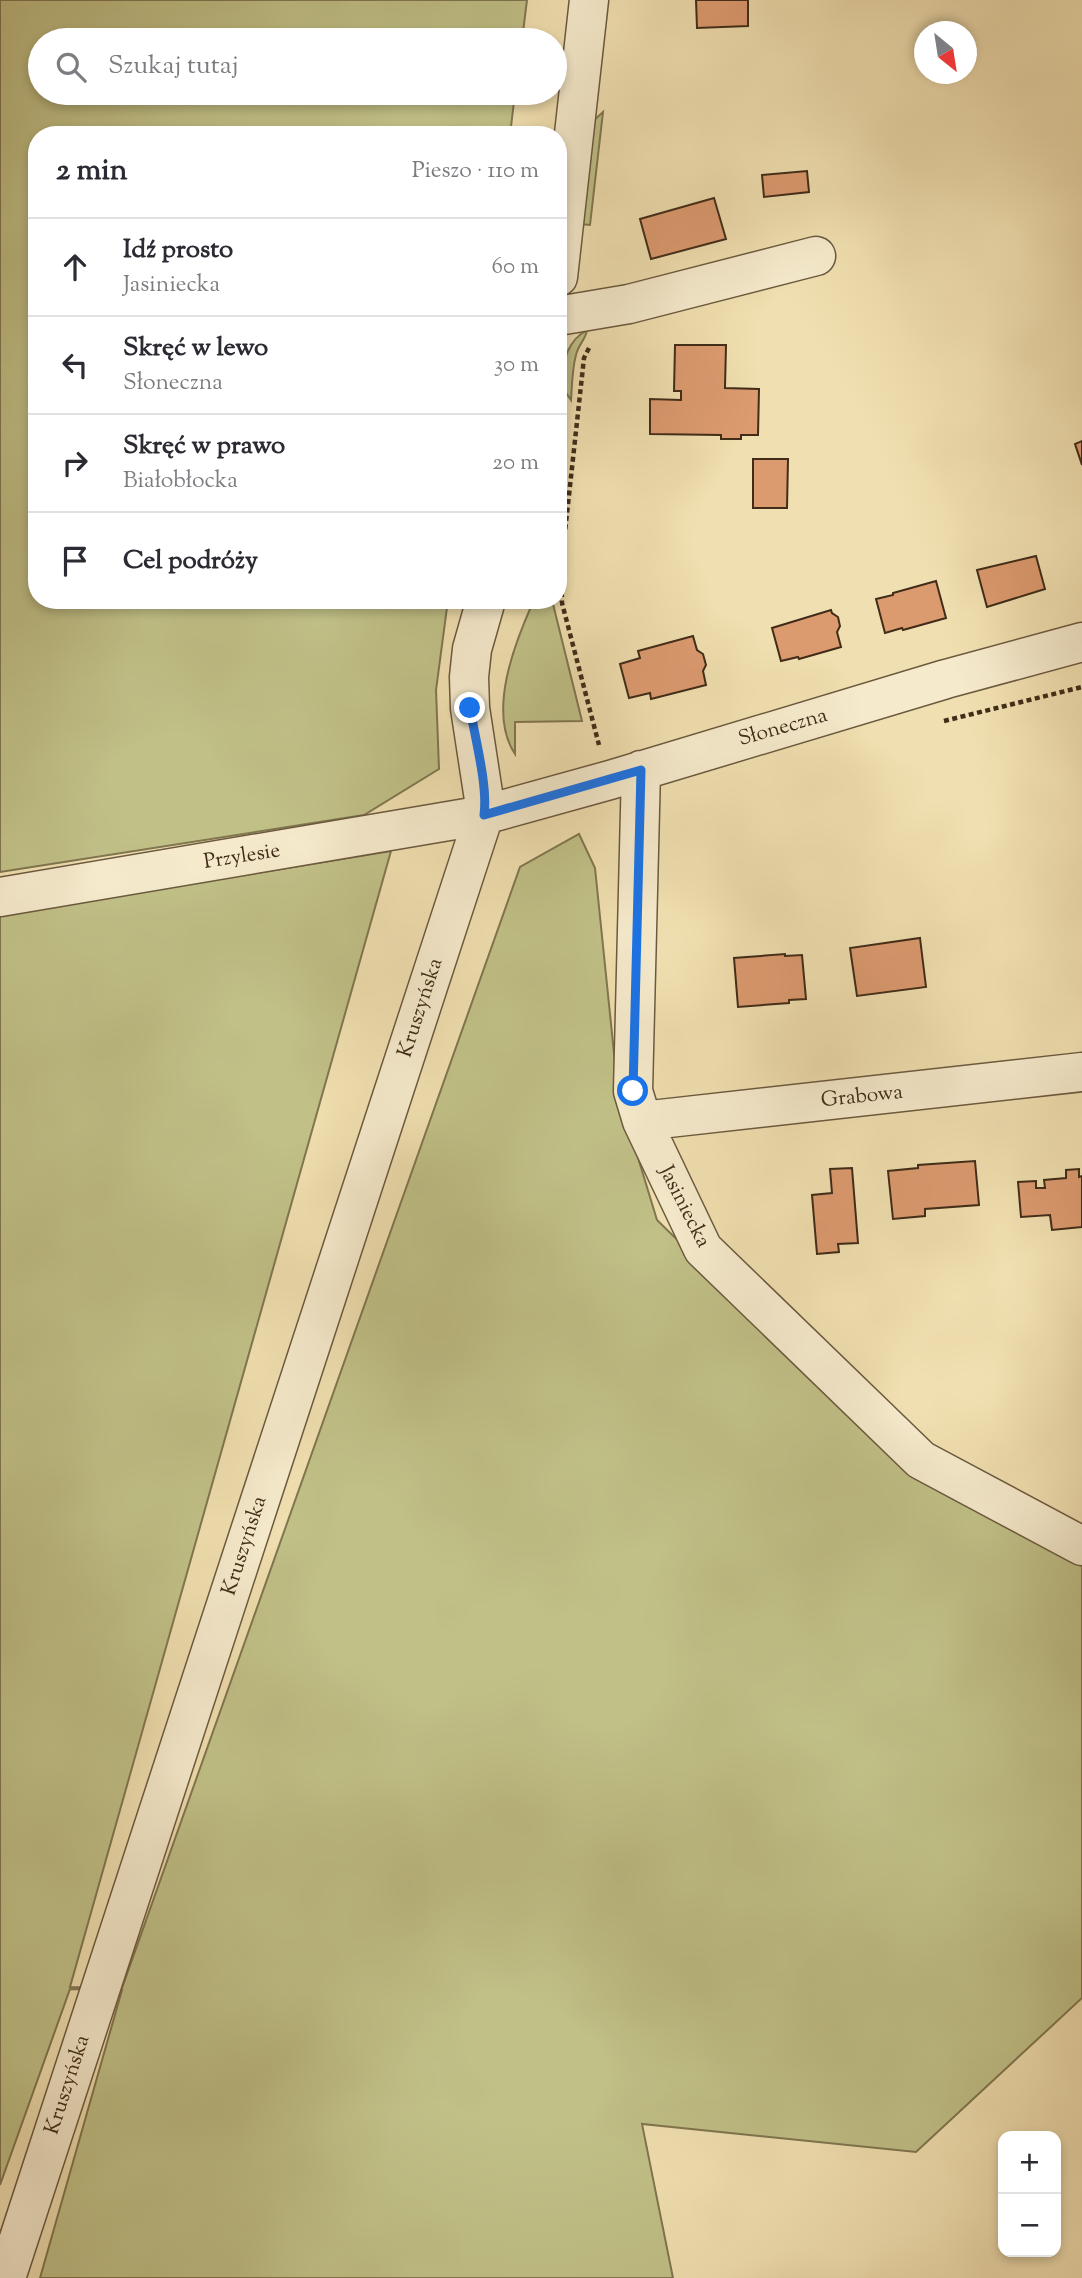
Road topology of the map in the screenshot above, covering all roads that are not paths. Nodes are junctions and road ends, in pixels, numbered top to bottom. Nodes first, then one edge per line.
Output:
1 (589, 0) edge
2 (567, 197) edge
3 (816, 256) dead end
4 (567, 314) edge
5 (483, 609) edge
6 (1082, 642) edge
7 (625, 775) junction
8 (484, 815) junction
9 (0, 897) edge
10 (1082, 1072) edge
11 (642, 1121) junction
12 (1082, 1546) edge
13 (6, 2278) edge

1 - 2 street
3 - 4 street
5 - 8 street
6 - 7 street, Słoneczna
7 - 8 street, Słoneczna
7 - 11 street, Jasiniecka
8 - 9 street, Przylesie
8 - 13 street, Kruszyńska
10 - 11 street, Grabowa
11 - 12 street, Jasiniecka

